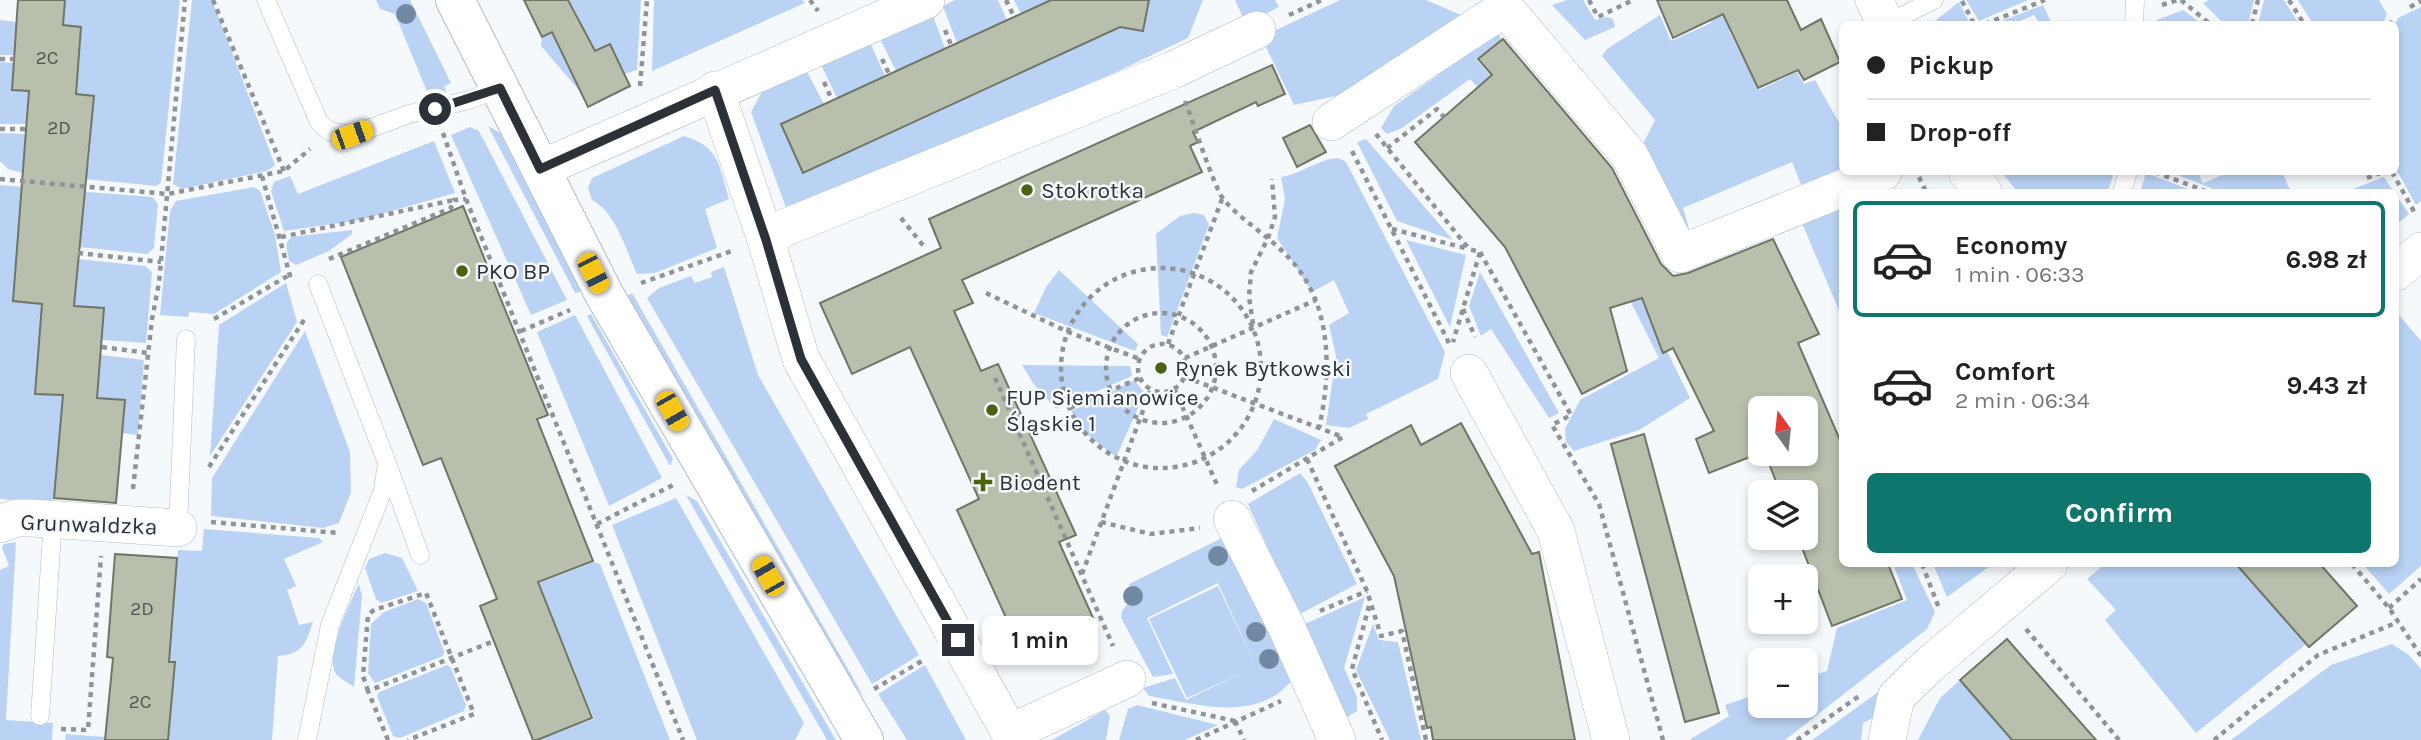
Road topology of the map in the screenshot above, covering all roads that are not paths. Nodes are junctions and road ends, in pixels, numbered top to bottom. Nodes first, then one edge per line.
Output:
1 (266, 0) edge
2 (455, 0) edge
3 (926, 0) edge
4 (1874, 0) edge
5 (1934, 0) edge
6 (2135, 0) edge
7 (1884, 21) edge
8 (1892, 21) edge
9 (2134, 21) edge
10 (1256, 30) dead end
11 (500, 88) junction
12 (715, 90) junction
13 (1340, 116) road end
14 (540, 169) junction
15 (1895, 175) edge
16 (1969, 175) edge
17 (1857, 189) edge
18 (1981, 189) edge
19 (1839, 195) edge
20 (766, 240) junction
21 (2421, 251) edge
22 (2399, 269) edge
23 (318, 284) dead end
24 (186, 339) dead end
25 (1473, 358) road end
26 (387, 463) junction
27 (1229, 512) road end
28 (53, 519) junction
29 (0, 524) edge
30 (178, 524) joint
31 (420, 555) dead end
32 (2045, 567) edge
33 (1138, 691) road end
34 (40, 716) dead end
35 (307, 740) edge
36 (864, 740) edge
37 (1337, 740) edge
38 (1611, 740) edge
39 (1887, 740) edge

1 - 11 lane
2 - 11 street
3 - 12 street
4 - 7 street
5 - 8 lane
6 - 9 lane
10 - 20 street
11 - 14 street
12 - 14 street
12 - 20 street
13 - 19 street
14 - 36 street
15 - 17 street
16 - 18 street
20 - 33 street
21 - 22 street
23 - 26 lane
24 - 30 lane
25 - 38 street
26 - 31 lane
26 - 35 lane
27 - 37 street
28 - 29 street, Grunwaldzka
28 - 30 street, Grunwaldzka
28 - 34 lane
32 - 39 street

